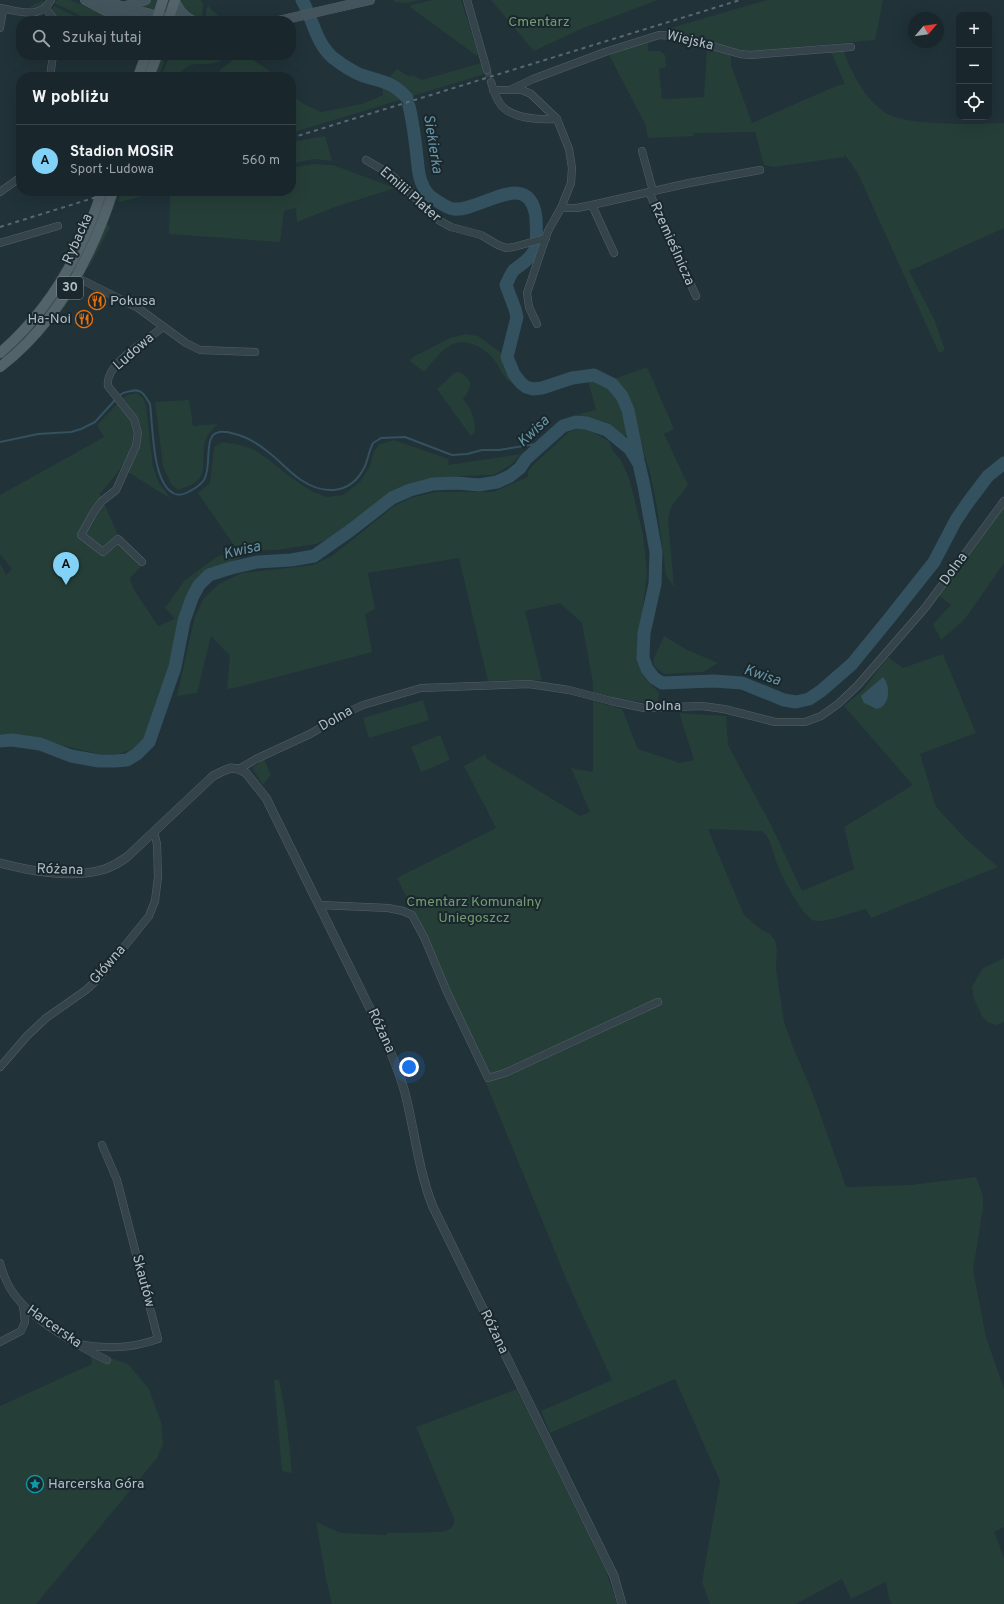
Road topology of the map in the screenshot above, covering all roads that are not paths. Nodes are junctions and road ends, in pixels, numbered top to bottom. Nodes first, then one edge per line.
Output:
1 (51, 0) edge
2 (85, 0) edge
3 (99, 0) edge
4 (146, 0) edge
5 (163, 0) edge
6 (174, 0) edge
7 (369, 0) edge
8 (467, 0) edge
9 (124, 6) junction
10 (45, 8) junction
11 (1, 9) edge
12 (52, 16) edge
13 (123, 16) edge
14 (152, 16) edge
15 (158, 16) edge
16 (169, 16) edge
17 (185, 16) edge
18 (296, 17) edge
19 (0, 28) edge
20 (851, 47) dead end
21 (52, 60) edge
22 (144, 60) edge
23 (155, 60) edge
24 (488, 70) tunnel mouth
25 (51, 72) edge
26 (140, 72) edge
27 (151, 72) edge
28 (491, 82) tunnel mouth
29 (512, 89) junction
30 (494, 90) junction
31 (557, 119) junction
32 (642, 151) dead end
33 (366, 160) dead end
34 (760, 170) dead end
35 (16, 181) edge
36 (0, 192) edge
37 (651, 192) junction
38 (100, 196) edge
39 (111, 196) edge
40 (592, 205) junction
41 (562, 208) junction
42 (58, 226) dead end
43 (543, 238) junction
44 (0, 243) edge
45 (614, 253) dead end
46 (67, 272) junction
47 (76, 277) junction
48 (696, 296) dead end
49 (537, 324) dead end
50 (163, 327) junction
51 (255, 352) dead end
52 (0, 353) edge
53 (0, 367) edge
54 (1004, 501) edge
55 (142, 562) dead end
56 (239, 769) junction
57 (154, 832) junction
58 (0, 863) edge
59 (320, 905) junction
60 (658, 1002) dead end
61 (0, 1067) edge
62 (102, 1145) dead end
63 (0, 1264) edge
64 (23, 1305) junction
65 (0, 1342) edge
66 (78, 1344) junction
67 (107, 1360) dead end
68 (622, 1604) edge

1 - 10 street
2 - 13 main road
3 - 9 main road
4 - 9 main road
5 - 15 main road
6 - 16 main road
6 - 17 main road
7 - 18 main road
8 - 24 street
9 - 14 main road
10 - 11 street
10 - 12 street
11 - 19 street
20 - 29 street, Wiejska
21 - 25 street
22 - 26 main road
23 - 27 main road
28 - 30 street
29 - 30 street
29 - 31 street
30 - 31 street
31 - 41 street
32 - 37 street, Rzemieślnicza
33 - 43 street, Emilii Plater
34 - 37 street, Rzemieślnicza
35 - 36 street
37 - 40 street, Rzemieślnicza
37 - 48 street, Rzemieślnicza
38 - 46 main road, Rybacka / 30
39 - 47 main road, Rybacka / 30
40 - 41 street, Rzemieślnicza
40 - 45 street
41 - 43 street
42 - 44 street
43 - 49 street
46 - 47 street
46 - 52 main road, Rybacka / 30
47 - 50 street
47 - 53 main road, Rybacka / 30
50 - 51 street
50 - 55 street, Ludowa
54 - 56 street, Dolna
56 - 57 street, Różana
56 - 59 street, Różana
57 - 58 street, Różana
57 - 61 street, Główna
59 - 60 street
59 - 68 street, Różana
62 - 66 street, Skautów
63 - 64 street, Harcerska
64 - 65 street
64 - 66 street, Harcerska
66 - 67 street, Harcerska

